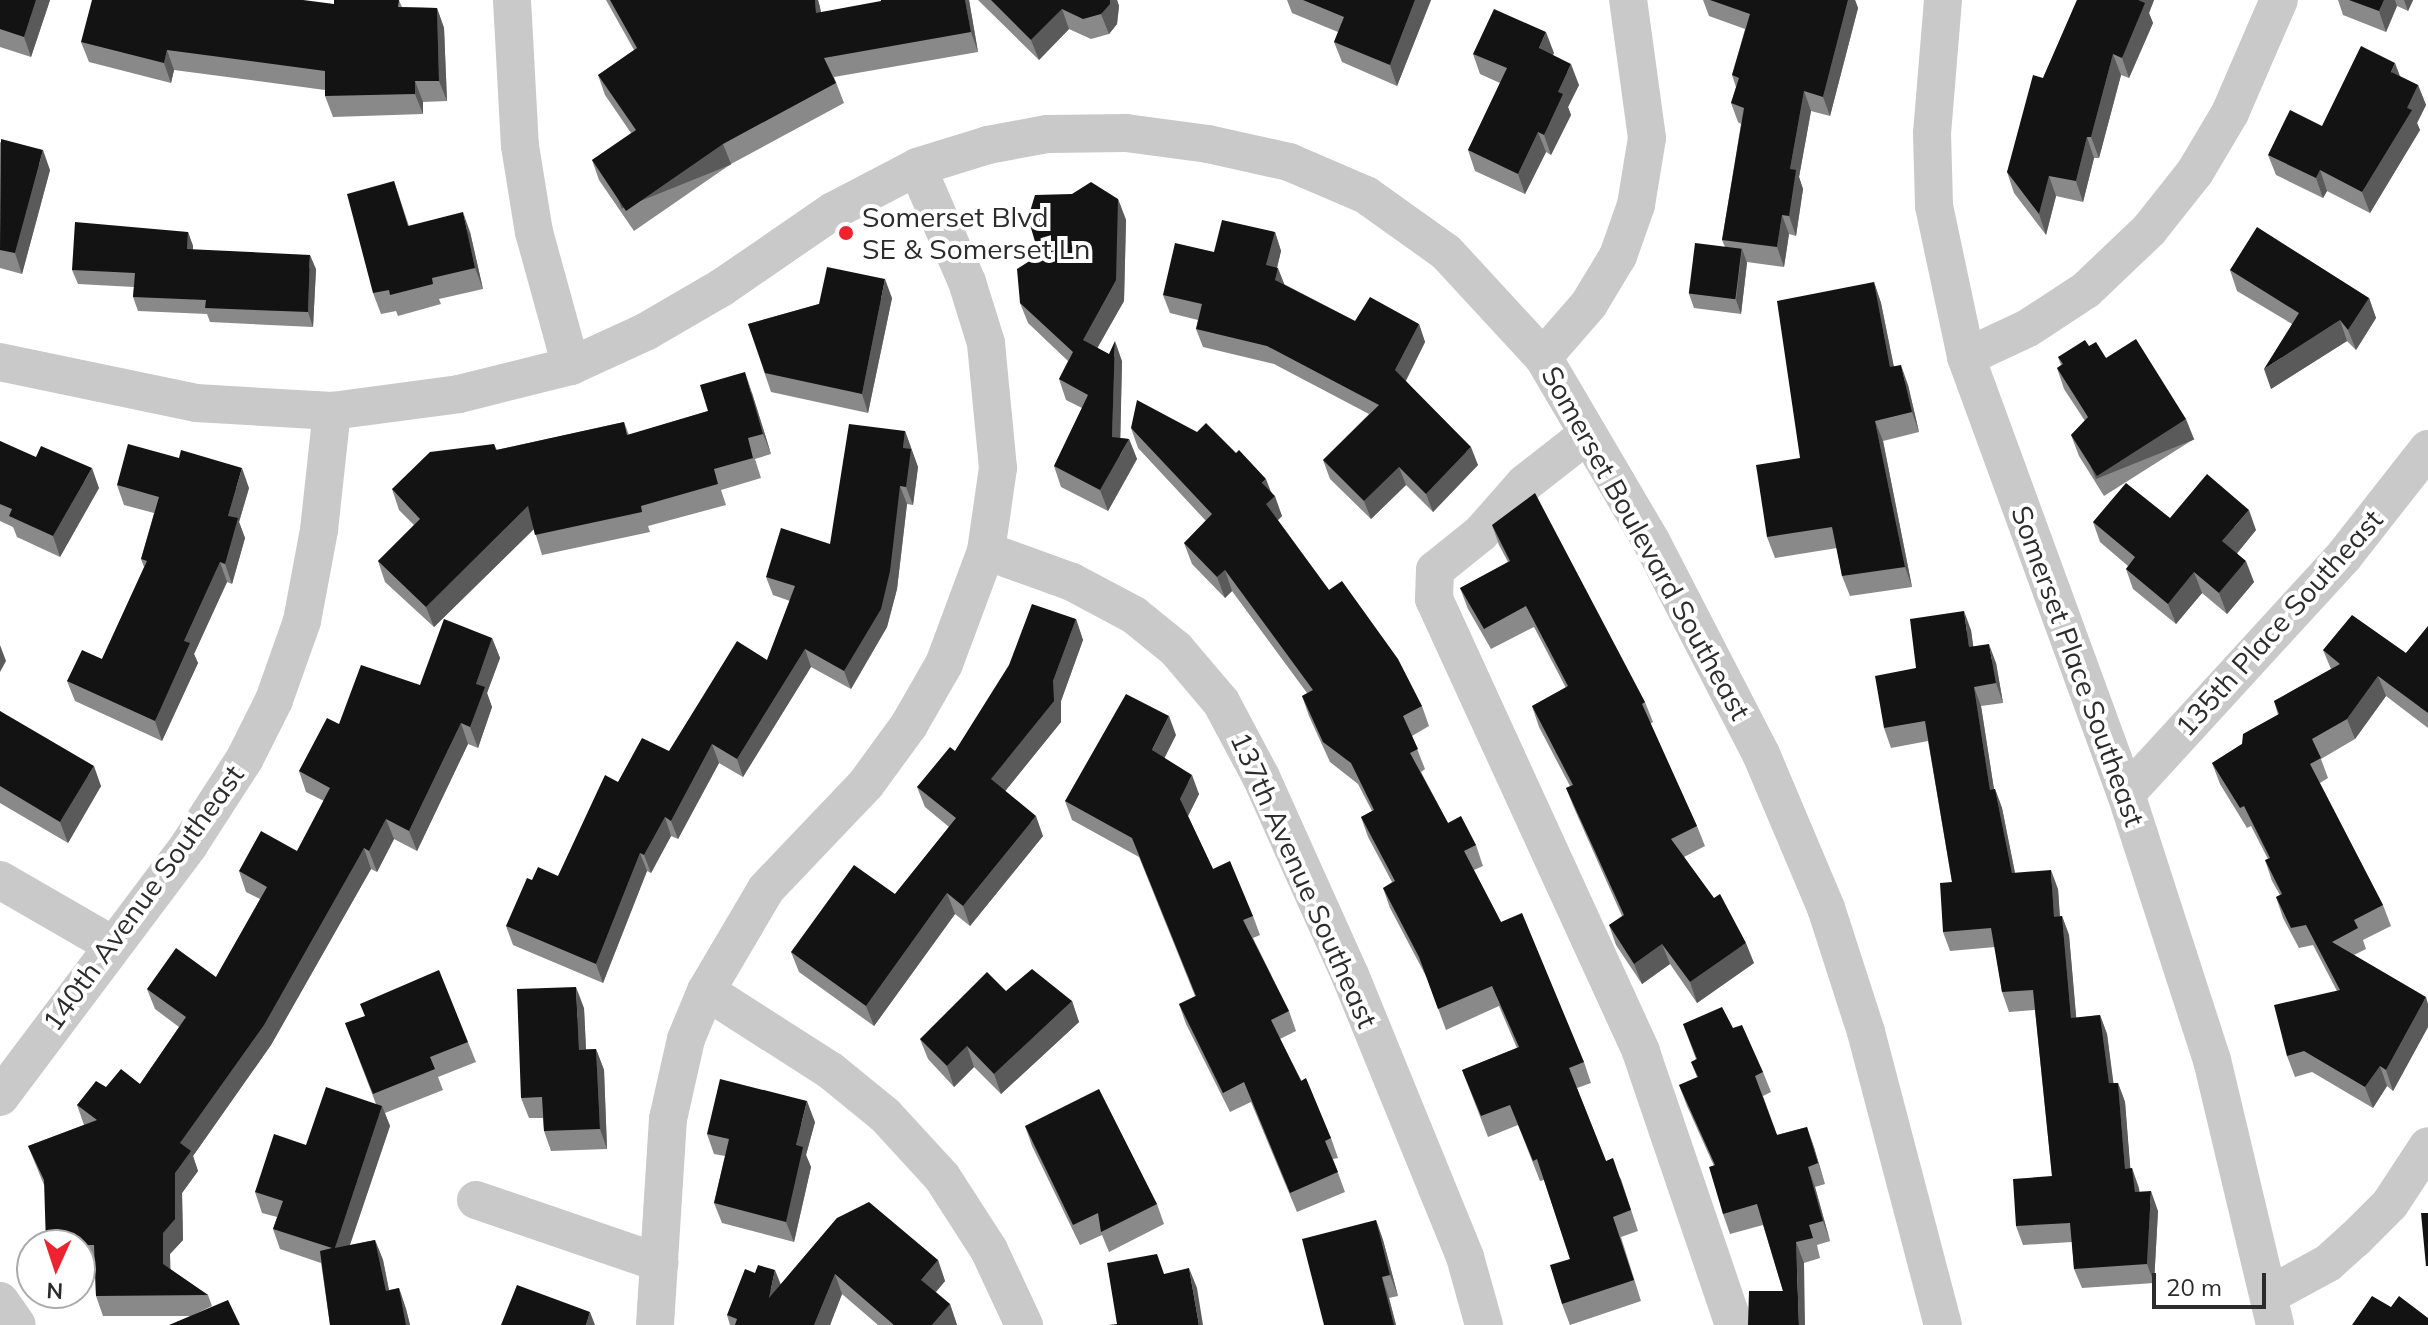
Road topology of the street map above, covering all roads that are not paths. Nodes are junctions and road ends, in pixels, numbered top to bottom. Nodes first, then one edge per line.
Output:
1 (512, 0) edge
2 (1628, 0) edge
3 (1943, 0) edge
4 (2279, 0) edge
5 (917, 167) junction
6 (1543, 357) junction
7 (1966, 357) junction
8 (0, 362) edge
9 (571, 366) junction
10 (332, 411) junction
11 (1588, 434) junction
12 (2428, 449) edge
13 (986, 551) junction
14 (2126, 794) junction
15 (0, 880) edge
16 (111, 944) junction
17 (706, 991) junction
18 (0, 1097) edge
19 (2428, 1146) edge
20 (476, 1200) dead end
21 (660, 1263) junction
22 (0, 1301) edge
23 (2273, 1309) edge
24 (17, 1325) edge
25 (655, 1325) edge
26 (1024, 1325) edge
27 (1484, 1325) edge
28 (1734, 1325) edge
29 (1943, 1325) edge

1 - 9 street
2 - 6 street
3 - 7 street, Somerset Place Southeast
4 - 7 street
5 - 6 street, Somerset Boulevard Southeast
5 - 9 street, Somerset Boulevard Southeast
5 - 13 street
6 - 11 street, Somerset Boulevard Southeast
7 - 14 street, Somerset Place Southeast
8 - 10 street, Somerset Boulevard Southeast
9 - 10 street, Somerset Boulevard Southeast
10 - 16 street, 140th Avenue Southeast
11 - 28 street
11 - 29 street, Somerset Boulevard Southeast
12 - 14 street, 135th Place Southeast
13 - 17 street
13 - 27 street, 137th Avenue Southeast
14 - 23 street, Somerset Place Southeast
15 - 16 street
16 - 18 street, 140th Avenue Southeast
17 - 21 street
17 - 26 street
19 - 23 street
20 - 21 street
21 - 25 street
22 - 24 street

